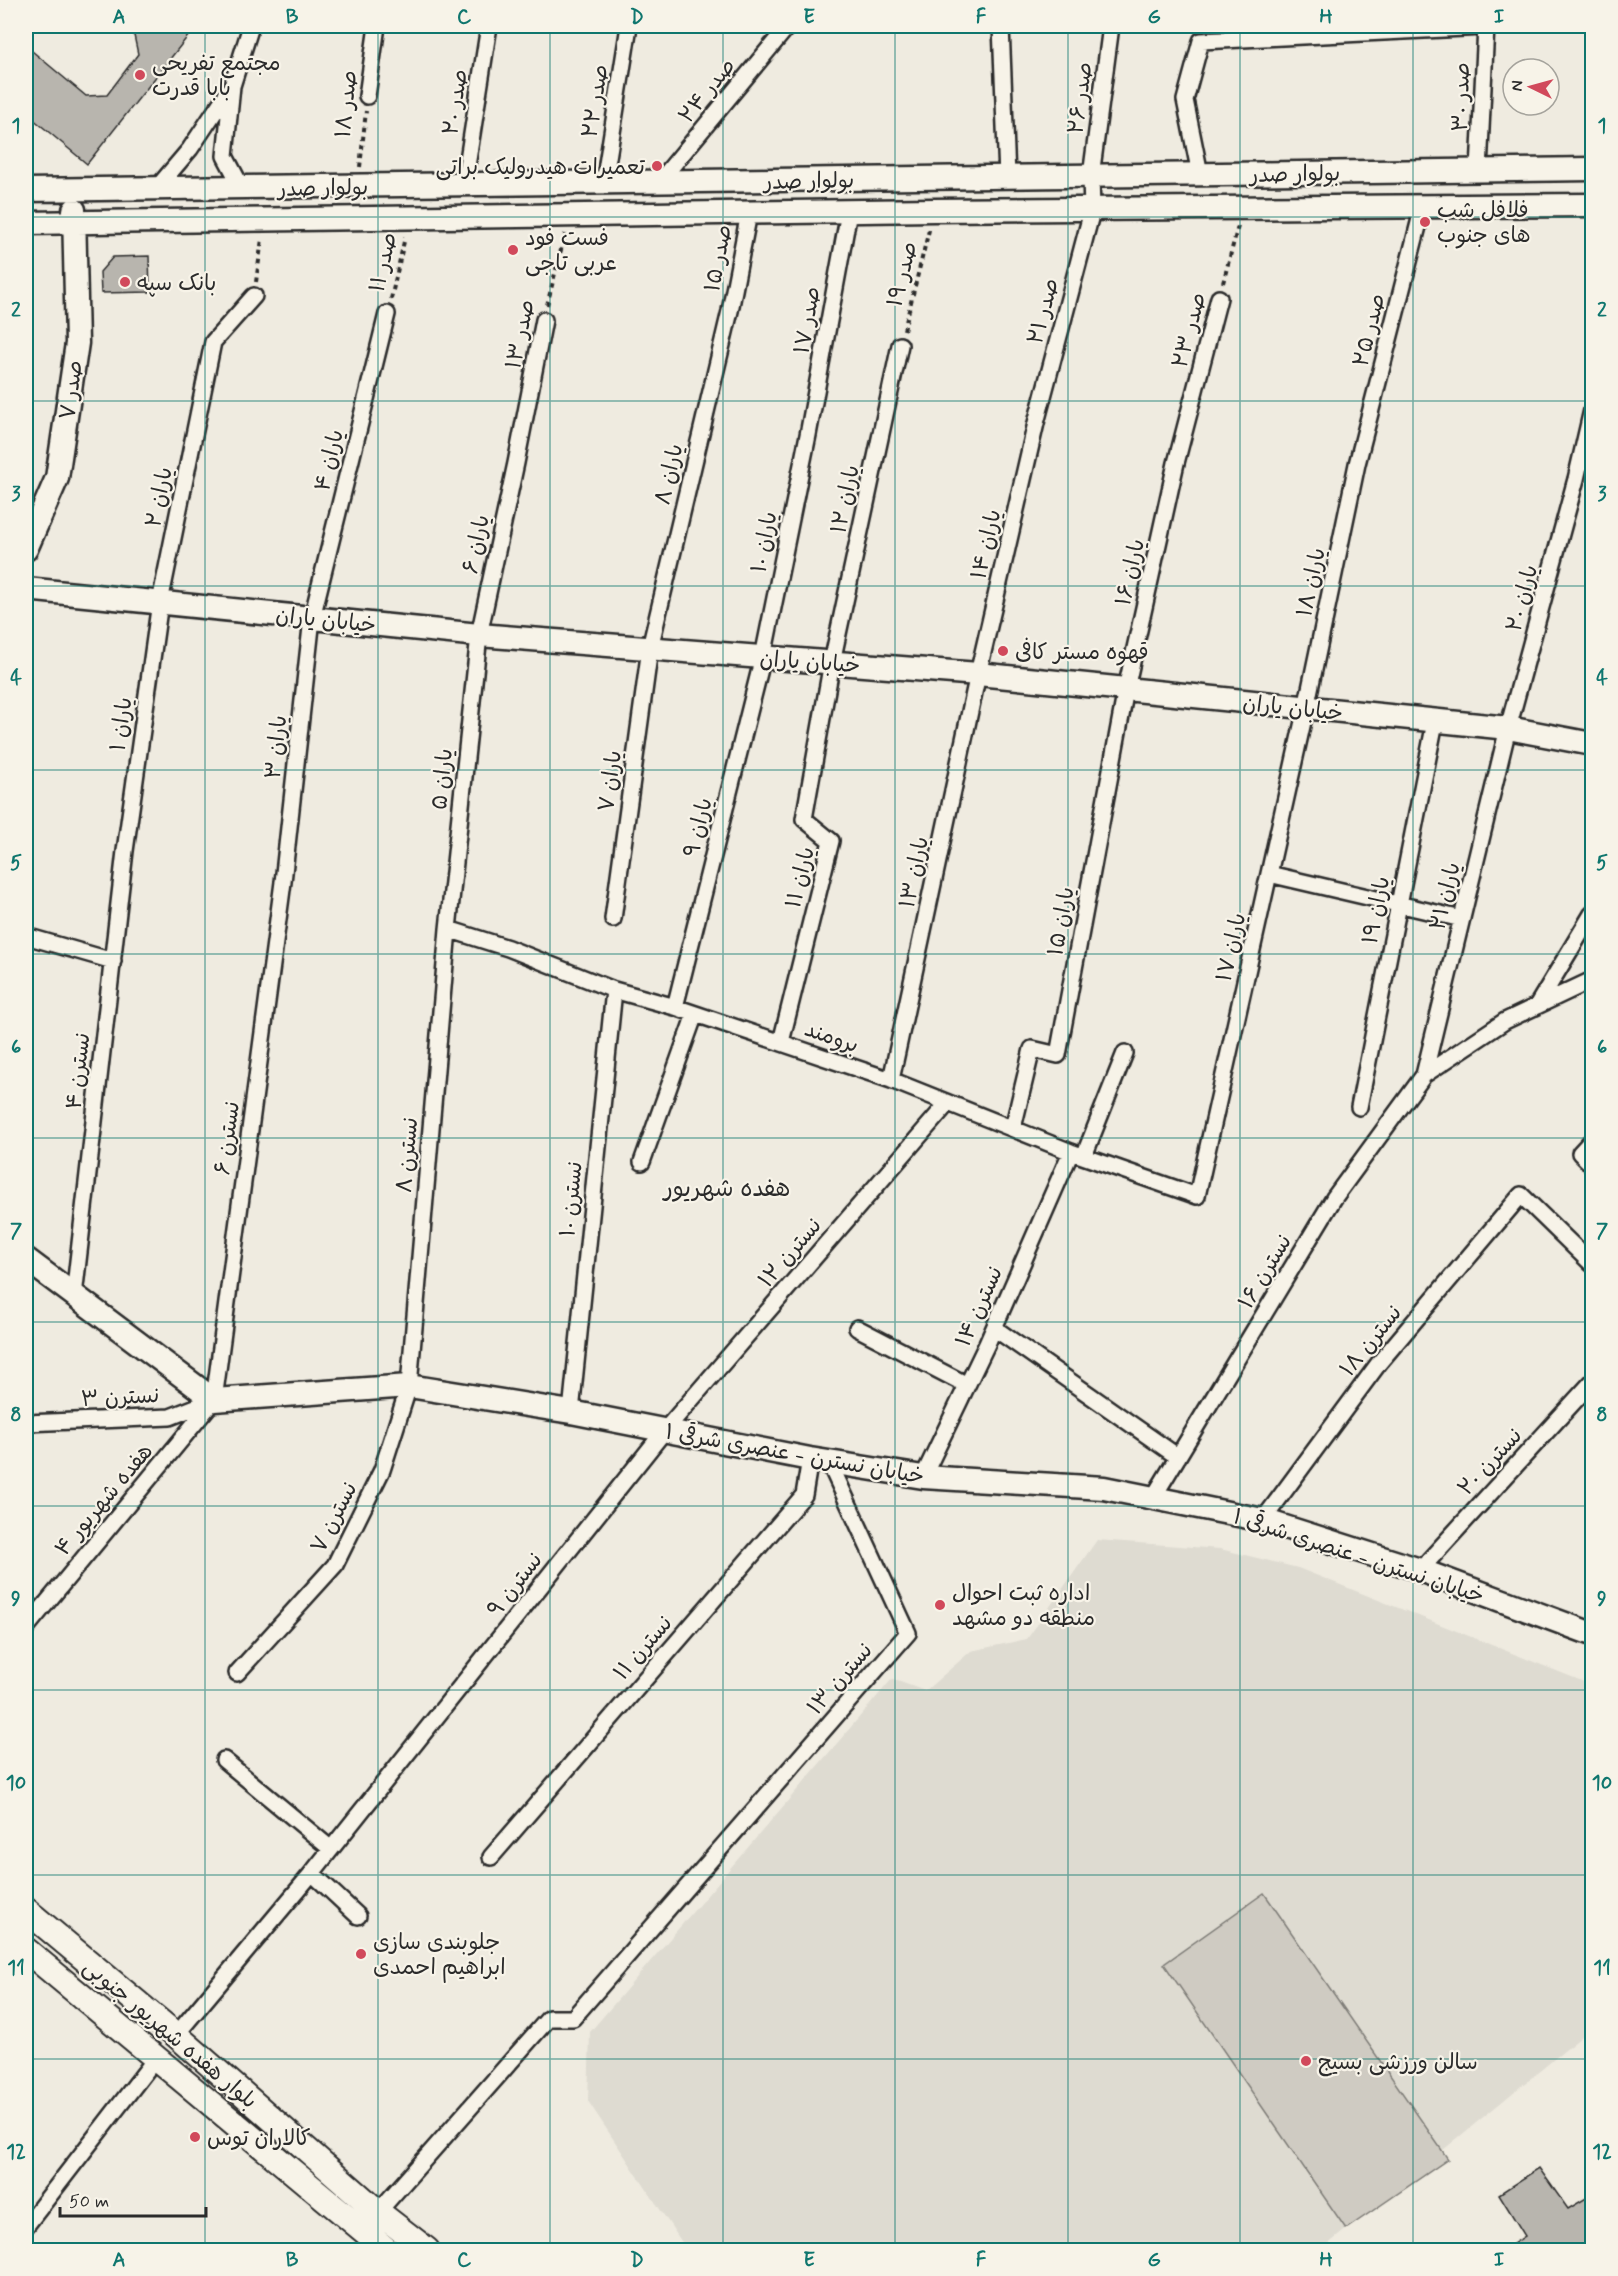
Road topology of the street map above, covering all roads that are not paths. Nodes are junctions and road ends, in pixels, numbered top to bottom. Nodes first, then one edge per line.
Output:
1 (251, 26) edge
2 (377, 26) edge
3 (489, 26) edge
4 (629, 26) edge
5 (788, 26) edge
6 (1001, 26) edge
7 (1111, 26) edge
8 (1486, 26) edge
9 (1343, 30) edge
10 (232, 86) junction
11 (367, 96) road end
12 (1593, 169) edge
13 (1479, 170) junction
14 (1200, 174) junction
15 (1091, 176) junction
16 (1007, 177) junction
17 (659, 182) junction
18 (604, 183) junction
19 (464, 185) junction
20 (242, 188) junction
21 (156, 189) junction
22 (26, 190) edge
23 (74, 190) junction
24 (1593, 205) edge
25 (1422, 207) junction
26 (1092, 211) junction
27 (849, 212) junction
28 (749, 213) junction
29 (26, 223) edge
30 (74, 224) junction
31 (254, 296) road end
32 (1219, 298) road end
33 (730, 311) joint
34 (387, 314) road end
35 (544, 320) road end
36 (900, 345) road end
37 (1593, 410) edge
38 (1036, 423) joint
39 (808, 435) joint
40 (516, 463) joint
41 (1176, 463) joint
42 (1357, 464) joint
43 (26, 549) edge
44 (26, 589) edge
45 (160, 602) junction
46 (312, 618) junction
47 (479, 635) junction
48 (650, 648) junction
49 (763, 657) junction
50 (832, 662) junction
51 (978, 674) junction
52 (1126, 690) junction
53 (1306, 708) junction
54 (1435, 722) junction
55 (1508, 728) junction
56 (1593, 744) edge
57 (125, 851) joint
58 (1269, 874) junction
59 (283, 882) joint
60 (1399, 904) junction
61 (1593, 914) edge
62 (613, 919) dead end
63 (1462, 919) junction
64 (448, 928) junction
65 (26, 936) edge
66 (113, 961) junction
67 (1593, 980) edge
68 (614, 990) junction
69 (675, 1007) junction
70 (1536, 1007) junction
71 (695, 1014) junction
72 (781, 1042) junction
73 (1125, 1053) dead end
74 (1424, 1075) junction
75 (891, 1080) junction
76 (948, 1103) junction
77 (1359, 1107) dead end
78 (1013, 1128) junction
79 (1593, 1140) edge
80 (1077, 1154) junction
81 (642, 1162) dead end
82 (1593, 1165) edge
83 (1197, 1196) joint
84 (26, 1259) edge
85 (1593, 1264) edge
86 (74, 1296) junction
87 (857, 1328) dead end
88 (994, 1328) junction
89 (1593, 1382) edge
90 (967, 1384) junction
91 (409, 1386) junction
92 (214, 1400) junction
93 (571, 1412) junction
94 (170, 1417) junction
95 (26, 1423) edge
96 (665, 1430) junction
97 (183, 1438) junction
98 (1178, 1457) junction
99 (819, 1460) junction
100 (923, 1477) junction
101 (1154, 1498) junction
102 (1263, 1520) junction
103 (1420, 1570) junction
104 (26, 1628) edge
105 (1593, 1634) edge
106 (237, 1673) dead end
107 (224, 1760) dead end
108 (331, 1849) junction
109 (491, 1857) dead end
110 (312, 1873) junction
111 (26, 1910) edge
112 (358, 1916) dead end
113 (26, 1952) edge
114 (176, 2035) junction
115 (156, 2058) junction
116 (378, 2212) junction
117 (26, 2226) edge
118 (387, 2250) edge
119 (427, 2250) edge

1 - 10 street
2 - 11 street, صدر ۱۸
3 - 19 street, صدر ۲۰
4 - 18 street, صدر ۲۲
5 - 17 street, صدر ۲۴
6 - 16 street
7 - 15 street, صدر ۲۶
8 - 9 street
8 - 13 street, صدر ۳۰
9 - 14 street
10 - 20 street
10 - 21 street
12 - 13 street, بولوار صدر
13 - 14 street, بولوار صدر
14 - 15 street, بولوار صدر
15 - 16 street, بولوار صدر
15 - 26 street, صدر ۲۶
16 - 17 street, بولوار صدر
17 - 18 street, بولوار صدر
18 - 19 street, بولوار صدر
19 - 20 street, بولوار صدر
20 - 21 street, بولوار صدر
21 - 23 street, بولوار صدر
22 - 23 street, بولوار صدر
23 - 30 street, صدر ۷
24 - 25 street, بولوار صدر
25 - 26 street, بولوار صدر
25 - 42 street, صدر ۲۵
26 - 27 street, بولوار صدر
26 - 38 street, صدر ۲۱
27 - 28 street, بولوار صدر
27 - 39 street, صدر ۱۷
28 - 30 street, بولوار صدر
28 - 33 street, صدر ۱۵
29 - 30 street, بولوار صدر
30 - 43 street, صدر ۷
31 - 45 street, یاران ۲
32 - 41 street, صدر ۲۳
33 - 48 street, یاران ۸
34 - 46 street, یاران ۴
35 - 40 street, صدر ۱۳
36 - 50 street, یاران ۱۲
37 - 55 street, یاران ۲۰
38 - 51 street, یاران ۱۴
39 - 49 street, یاران ۱۰
40 - 47 street, یاران ۶
41 - 52 street, یاران ۱۶
42 - 53 street, یاران ۱۸
44 - 45 street, خیابان یاران
45 - 46 street, خیابان یاران
45 - 57 street, یاران ۱
46 - 47 street, خیابان یاران
46 - 59 street, یاران ۳
47 - 48 street, خیابان یاران
47 - 64 street, یاران ۵
48 - 49 street, خیابان یاران
48 - 62 street, یاران ۷
49 - 50 street, خیابان یاران
49 - 69 street, یاران ۹
50 - 51 street, خیابان یاران
50 - 72 street, یاران ۱۱
51 - 52 street, خیابان یاران
51 - 75 street, یاران ۱۳
52 - 53 street, خیابان یاران
52 - 78 street, یاران ۱۵
53 - 54 street, خیابان یاران
53 - 58 street, یاران ۱۷
54 - 55 street, خیابان یاران
54 - 60 street, یاران ۱۹
55 - 56 street, خیابان یاران
55 - 63 street, یاران ۲۱
57 - 66 street, نسترن ۴
58 - 60 street
58 - 83 street, یاران ۱۷
59 - 92 street, نسترن ۶
60 - 63 street
60 - 77 street, یاران ۱۹
61 - 70 street
63 - 74 street, یاران ۲۱
64 - 68 street, برومند
64 - 91 street, نسترن ۸
65 - 66 street
66 - 86 street, نسترن ۴
67 - 70 street
68 - 69 street, برومند
68 - 93 street, نسترن ۱۰
69 - 71 street, برومند
70 - 74 street
71 - 72 street, برومند
71 - 81 street
72 - 75 street, برومند
73 - 80 street, نسترن ۱۴
74 - 98 street, نسترن ۱۶
75 - 76 street, برومند
76 - 78 street, برومند
76 - 96 street, نسترن ۱۲
78 - 80 street, برومند
79 - 82 street
80 - 83 street, برومند
80 - 88 street, نسترن ۱۴
84 - 86 street
85 - 102 street, نسترن ۱۸
86 - 92 street
87 - 90 street
88 - 90 street, نسترن ۱۴
88 - 98 street
89 - 103 street, نسترن ۲۰
90 - 100 street, نسترن ۱۴
91 - 92 street, خیابان نسترن - عنصری شرقی ۱
91 - 93 street, خیابان نسترن - عنصری شرقی ۱
91 - 106 street, نسترن ۷
92 - 94 street, نسترن ۳
92 - 97 street, هفده شهریور ۴
93 - 96 street, خیابان نسترن - عنصری شرقی ۱
94 - 95 street, نسترن ۳
94 - 97 street
96 - 99 street, خیابان نسترن - عنصری شرقی ۱
96 - 108 street, نسترن ۹
97 - 104 street, هفده شهریور ۴
98 - 101 street, نسترن ۱۶
99 - 100 street, خیابان نسترن - عنصری شرقی ۱
99 - 109 street, نسترن ۱۱
99 - 116 street, نسترن ۱۳
100 - 101 street, خیابان نسترن - عنصری شرقی ۱
101 - 102 street, خیابان نسترن - عنصری شرقی ۱
102 - 103 street, خیابان نسترن - عنصری شرقی ۱
103 - 105 street, خیابان نسترن - عنصری شرقی ۱
107 - 108 street
108 - 110 street, نسترن ۹
110 - 112 street
110 - 114 street, نسترن ۹
111 - 114 main road, بلوار هفده شهریور جنوبی
113 - 115 main road, بلوار هفده شهریور جنوبی
114 - 116 main road, بلوار هفده شهریور جنوبی
115 - 117 street
115 - 118 main road, بلوار هفده شهریور جنوبی
116 - 119 main road, بلوار هفده شهریور جنوبی

